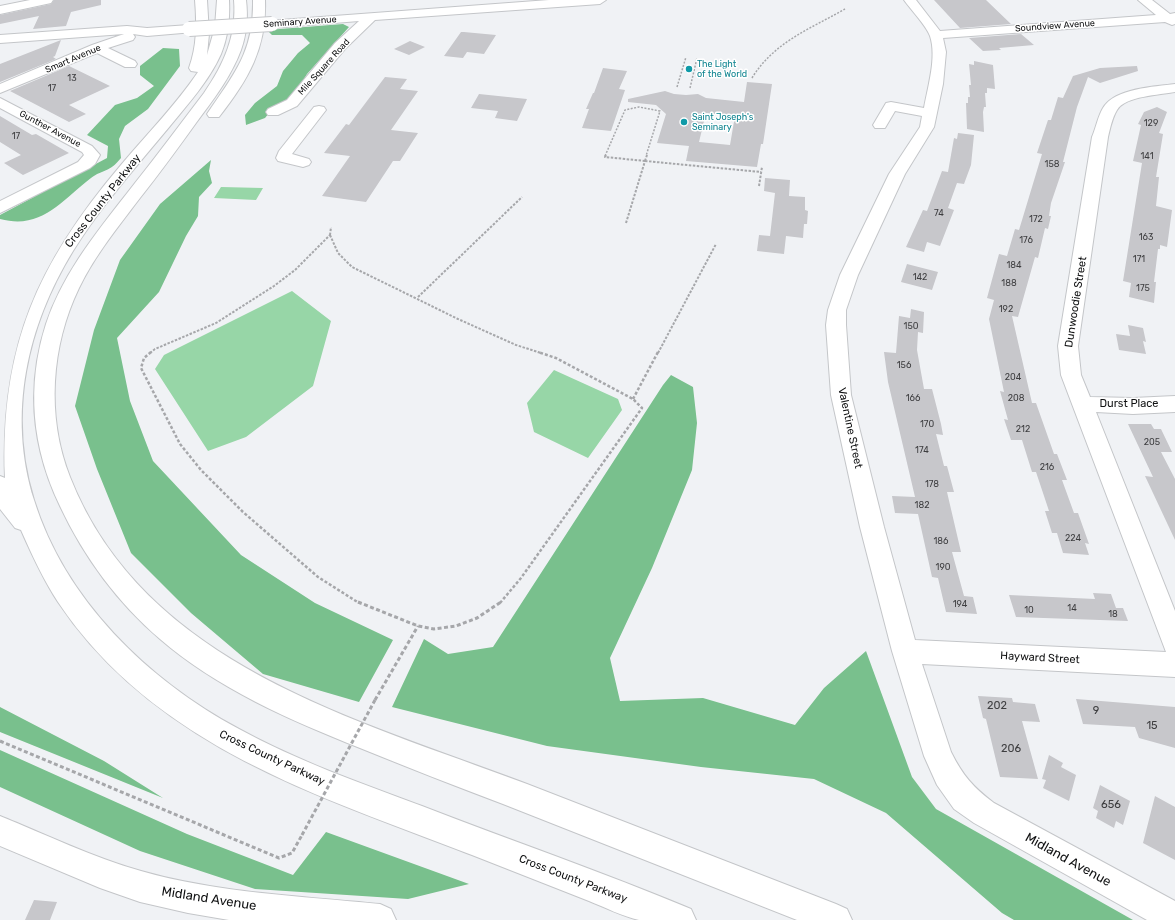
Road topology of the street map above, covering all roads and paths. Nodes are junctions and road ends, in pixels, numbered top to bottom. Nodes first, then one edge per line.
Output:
1 (47, 0) edge
2 (201, 0) edge
3 (223, 0) edge
4 (240, 0) edge
5 (259, 0) edge
6 (388, 0) edge
7 (600, 0) edge
8 (910, 0) edge
9 (1144, 0) edge
10 (510, 3) edge
11 (845, 9) dead end
12 (0, 10) edge
13 (387, 15) junction
14 (371, 17) junction
15 (1173, 19) edge
16 (147, 32) junction
17 (936, 35) junction
18 (0, 39) edge
19 (97, 48) junction
20 (686, 57) dead end
21 (696, 58) dead end
22 (130, 64) dead end
23 (752, 78) dead end
24 (677, 87) dead end
25 (690, 88) dead end
26 (1175, 88) edge
27 (0, 89) edge
28 (0, 102) edge
29 (319, 110) dead end
30 (273, 112) dead end
31 (930, 113) junction
32 (167, 120) junction
33 (880, 125) dead end
34 (303, 162) dead end
35 (645, 162) junction
36 (762, 167) dead end
37 (761, 172) junction
38 (759, 186) dead end
39 (135, 193) junction
40 (522, 197) dead end
41 (0, 208) edge
42 (626, 223) dead end
43 (331, 227) dead end
44 (330, 234) junction
45 (716, 244) dead end
46 (418, 298) junction
47 (633, 399) junction
48 (1082, 404) junction
49 (1175, 404) edge
50 (0, 485) edge
51 (34, 536) junction
52 (418, 626) junction
53 (1175, 644) edge
54 (905, 651) junction
55 (1175, 665) edge
56 (0, 741) edge
57 (964, 799) joint
58 (0, 831) edge
59 (1175, 918) edge
60 (380, 920) edge
61 (680, 920) edge
62 (836, 920) edge

1 - 12 main road
2 - 32 main road
3 - 32 main road
4 - 39 main road
5 - 39 main road
6 - 13 main road
7 - 10 main road, Seminary Avenue
8 - 17 main road, Valentine Street
9 - 15 main road
10 - 13 main road, Seminary Avenue
11 - 23 path
13 - 14 main road, Seminary Avenue
14 - 16 main road, Seminary Avenue, bridge
14 - 30 main road, Mile Square Road
15 - 17 main road, Soundview Avenue
16 - 18 main road, Seminary Avenue
16 - 19 main road, Smart Avenue
17 - 31 main road, Valentine Street
19 - 22 main road
19 - 27 main road, Smart Avenue
20 - 24 path
21 - 25 path
26 - 48 main road, Dunwoodie Street
28 - 41 main road, Gunther Avenue
29 - 34 main road
31 - 33 main road
31 - 54 main road, Valentine Street
32 - 51 main road, Cross County Parkway
35 - 35 path
35 - 37 path
35 - 42 path
36 - 37 path
37 - 38 path
39 - 62 main road, Cross County Parkway
40 - 46 path
43 - 44 path
44 - 46 path
44 - 52 path
45 - 47 path
46 - 47 path
47 - 52 path
48 - 49 main road, Durst Place
48 - 53 main road, Dunwoodie Street
50 - 51 main road
51 - 61 main road, Cross County Parkway
52 - 56 path, bridge
54 - 55 main road, Hayward Street
54 - 57 main road, Valentine Street
57 - 59 main road, Midland Avenue
58 - 60 main road, Midland Avenue

